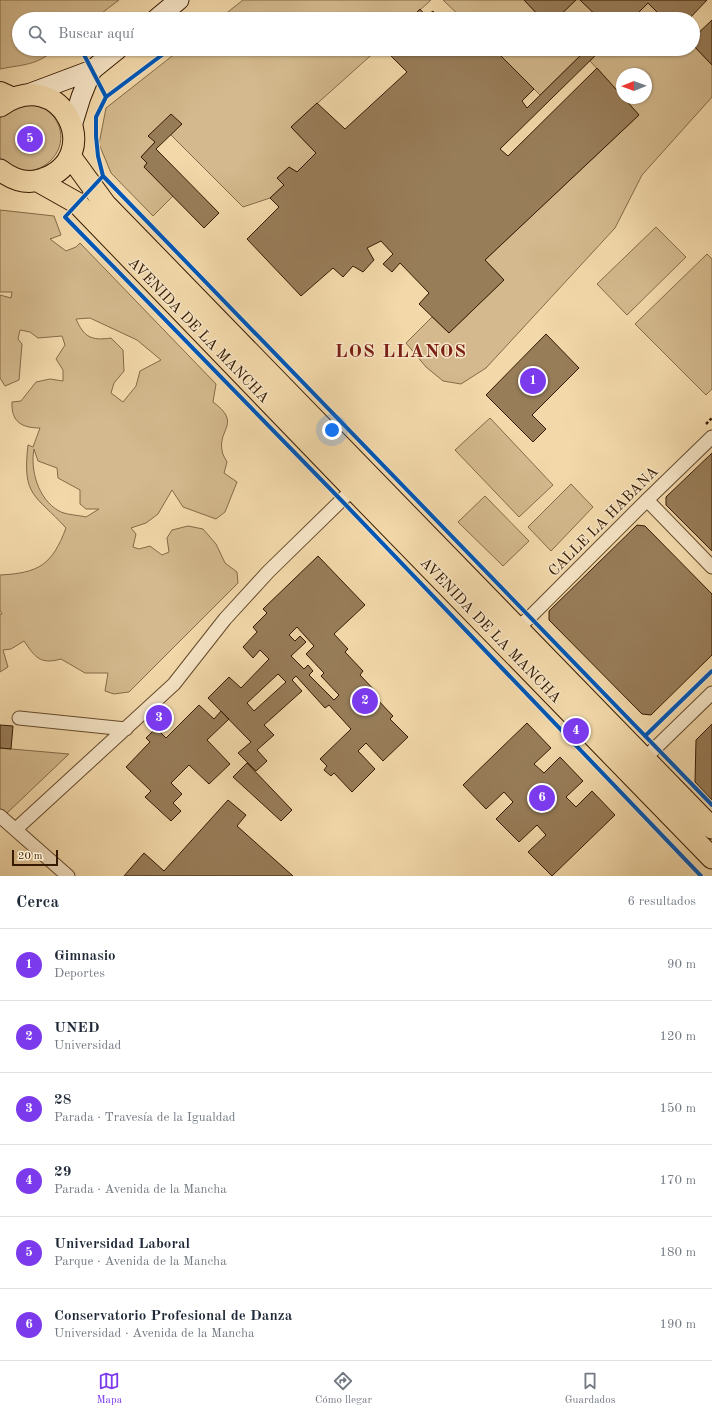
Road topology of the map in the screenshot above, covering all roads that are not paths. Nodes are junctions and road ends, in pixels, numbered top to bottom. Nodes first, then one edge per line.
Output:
1 (180, 0) edge
2 (165, 12) edge
3 (109, 56) edge
4 (92, 70) junction
5 (10, 98) edge
6 (72, 126) junction
7 (70, 156) junction
8 (4, 178) edge
9 (38, 181) junction
10 (712, 437) edge
11 (368, 474) junction
12 (353, 489) junction
13 (646, 500) junction
14 (712, 567) edge
15 (517, 628) junction
16 (712, 693) edge
17 (19, 718) dead end
18 (126, 729) junction
19 (637, 766) junction
20 (0, 816) edge
21 (712, 828) edge
22 (16, 829) junction
23 (712, 858) edge
24 (68, 876) edge

1 - 2 main road
3 - 4 main road
4 - 5 main road
4 - 6 main road
5 - 6 main road
6 - 7 main road
7 - 9 main road
7 - 11 main road, AVENIDA DE LA MANCHA
8 - 9 main road
9 - 12 main road, AVENIDA DE LA MANCHA
10 - 13 street, CALLE LA HABANA
11 - 12 street
11 - 15 main road, AVENIDA DE LA MANCHA
12 - 18 street
12 - 19 main road, AVENIDA DE LA MANCHA
13 - 14 street
13 - 15 street, CALLE LA HABANA
15 - 19 main road, AVENIDA DE LA MANCHA
16 - 19 street
17 - 18 street
18 - 22 street
19 - 21 main road, AVENIDA DE LA MANCHA
19 - 23 main road, AVENIDA DE LA MANCHA
20 - 22 street
22 - 24 street

